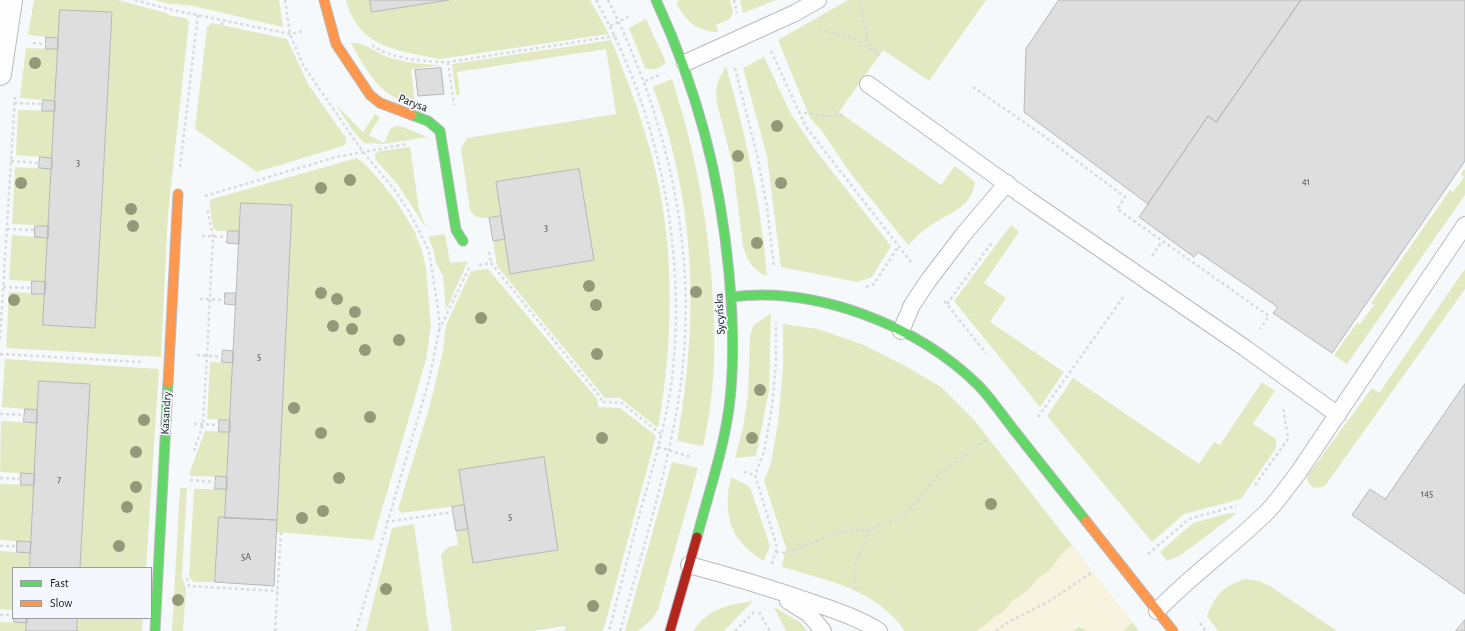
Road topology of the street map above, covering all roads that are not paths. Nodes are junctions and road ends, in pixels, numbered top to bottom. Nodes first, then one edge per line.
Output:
1 (11, 0) edge
2 (324, 0) edge
3 (656, 0) edge
4 (818, 0) edge
5 (685, 63) junction
6 (0, 74) edge
7 (868, 84) dead end
8 (1007, 183) junction
9 (178, 194) road end
10 (1465, 225) edge
11 (463, 242) dead end
12 (731, 297) junction
13 (901, 331) junction
14 (1338, 415) junction
15 (689, 565) junction
16 (765, 586) junction
17 (1157, 611) junction
18 (155, 631) edge
19 (670, 631) edge
20 (823, 631) edge
21 (878, 631) edge
22 (1173, 631) edge

1 - 6 street
2 - 11 street, Parysa
3 - 5 street, Sycyńska
4 - 5 lane
5 - 12 street, Sycyńska
7 - 8 lane
8 - 13 lane
8 - 14 lane
9 - 18 street, Kasandry
10 - 14 lane
12 - 13 street
12 - 15 street, Sycyńska
13 - 17 street
14 - 17 lane
15 - 16 lane
15 - 19 street, Sycyńska
16 - 20 lane
16 - 21 lane
17 - 22 street

